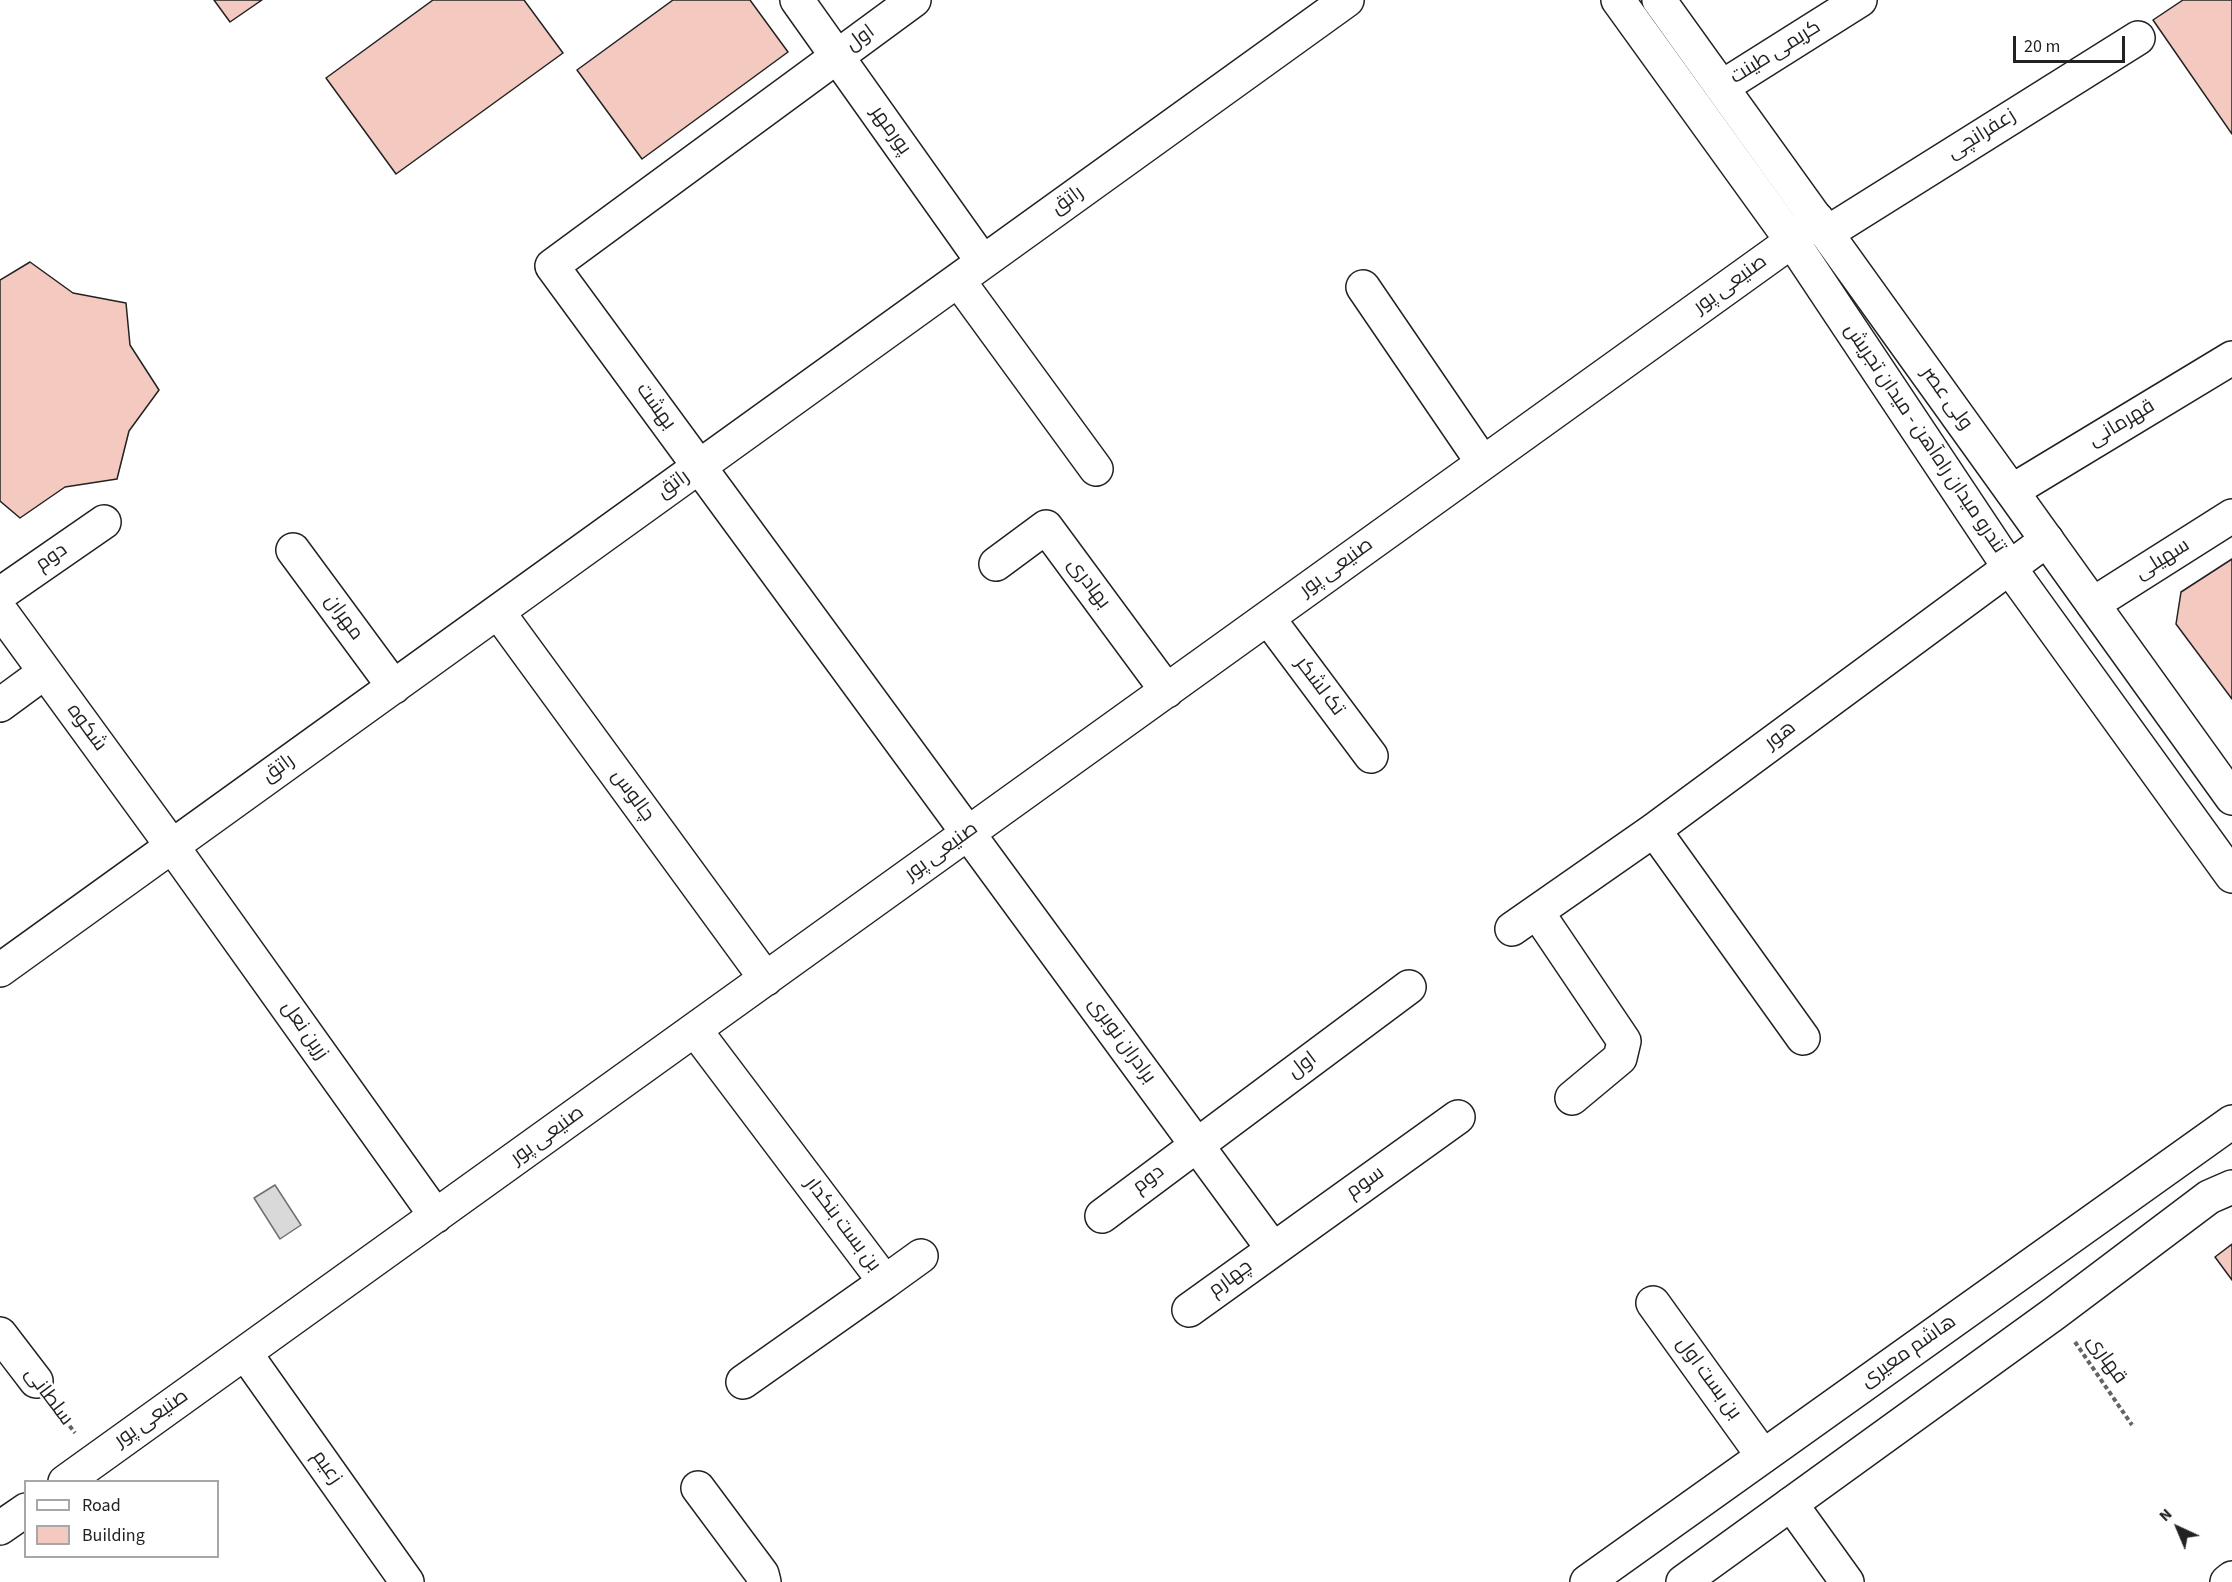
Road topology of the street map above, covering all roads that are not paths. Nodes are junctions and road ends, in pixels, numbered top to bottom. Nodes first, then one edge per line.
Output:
1 (797, 0) edge
2 (914, 0) edge
3 (1347, 0) edge
4 (1618, 0) edge
5 (1659, 0) edge
6 (1860, 0) edge
7 (2138, 38) dead end
8 (837, 56) junction
9 (1722, 87) junction
10 (1822, 226) junction
11 (1792, 241) junction
12 (970, 271) junction
13 (1363, 287) dead end
14 (2232, 358) edge
15 (1483, 463) junction
16 (699, 467) junction
17 (1096, 469) dead end
18 (2012, 491) junction
19 (2232, 516) edge
20 (104, 522) dead end
21 (2047, 540) junction
22 (293, 550) dead end
23 (996, 564) dead end
24 (2009, 567) junction
25 (0, 594) edge
26 (2093, 604) junction
27 (0, 609) edge
28 (498, 612) junction
29 (1268, 618) junction
30 (45, 672) junction
31 (394, 687) junction
32 (1167, 691) junction
33 (0, 705) edge
34 (1371, 756) dead end
35 (2232, 798) edge
36 (1654, 830) junction
37 (968, 834) junction
38 (172, 846) junction
39 (2232, 876) edge
40 (0, 970) edge
41 (766, 979) junction
42 (1409, 987) dead end
43 (695, 1030) junction
44 (1803, 1038) dead end
45 (1572, 1098) dead end
46 (1458, 1117) dead end
47 (2232, 1122) edge
48 (1197, 1145) junction
49 (2220, 1192) edge
50 (436, 1216) junction
51 (1102, 1216) dead end
52 (1273, 1249) junction
53 (921, 1256) dead end
54 (885, 1282) junction
55 (1653, 1303) dead end
56 (1189, 1310) dead end
57 (0, 1334) edge
58 (245, 1353) junction
59 (36, 1381) road end
60 (742, 1382) dead end
61 (1763, 1456) junction
62 (68, 1480) edge
63 (698, 1488) dead end
64 (1791, 1504) junction
65 (24, 1511) edge
66 (0, 1528) edge
67 (2232, 1578) edge
68 (407, 1582) edge
69 (764, 1582) edge
70 (1587, 1582) edge
71 (1683, 1582) edge
72 (1847, 1582) edge
73 (2227, 1582) edge

1 - 8 street, پورمهر
2 - 8 street, اول
3 - 12 street, راتق
4 - 11 street, تندرو میدان راه‌آهن - میدان تجریش
5 - 9 street, ولی عصر
6 - 9 street, کریمی طینت
7 - 10 street, زعفرانچی
8 - 12 street, پورمهر
8 - 16 street, بهشت
9 - 10 street, ولی عصر
10 - 11 street, صنیعی پور
10 - 18 street, ولی عصر
11 - 15 street, صنیعی پور
11 - 24 street, تندرو میدان راه‌آهن - میدان تجریش
12 - 16 street, راتق
12 - 17 street, پورمهر
13 - 15 street
14 - 18 street, قهرمانی
15 - 29 street, صنیعی پور
16 - 28 street, راتق
16 - 37 street, بهشت
18 - 21 street, ولی عصر
19 - 26 street, سهیلی
20 - 25 street, دوم
21 - 24 street, هور
21 - 26 street, ولی عصر
22 - 31 street, مهران
23 - 32 street, بهادری
24 - 36 street, هور
24 - 39 street, تندرو میدان راه‌آهن - میدان تجریش
26 - 35 street, ولی عصر
27 - 30 street, شکوه
28 - 31 street, راتق
28 - 41 street, چالوس
29 - 32 street, صنیعی پور
29 - 34 street, تک لشکر
30 - 33 street
30 - 38 street, شکوه
31 - 38 street, راتق
32 - 37 street, صنیعی پور
36 - 44 street
36 - 45 street, هور
37 - 41 street, صنیعی پور
37 - 48 street, برادران نوبری
38 - 40 street, راتق
38 - 50 street, زرین نعل
41 - 43 street, صنیعی پور
42 - 48 street, اول
43 - 50 street, صنیعی پور
43 - 54 street, بن بست بنکدار
46 - 52 street, سوم
47 - 61 street, هاشم معیری
48 - 51 street, دوم
48 - 52 street, برادران نوبری
49 - 64 street
50 - 58 street, صنیعی پور
52 - 56 street, چهارم
53 - 54 street
54 - 60 street, بن بست بنکدار
55 - 61 street, بن بست اول
57 - 59 street, سلطانی
58 - 62 street, صنیعی پور
58 - 68 street, زعیم
61 - 70 street, هاشم معیری
63 - 69 street
64 - 71 street
64 - 72 street
65 - 66 street
67 - 73 street

